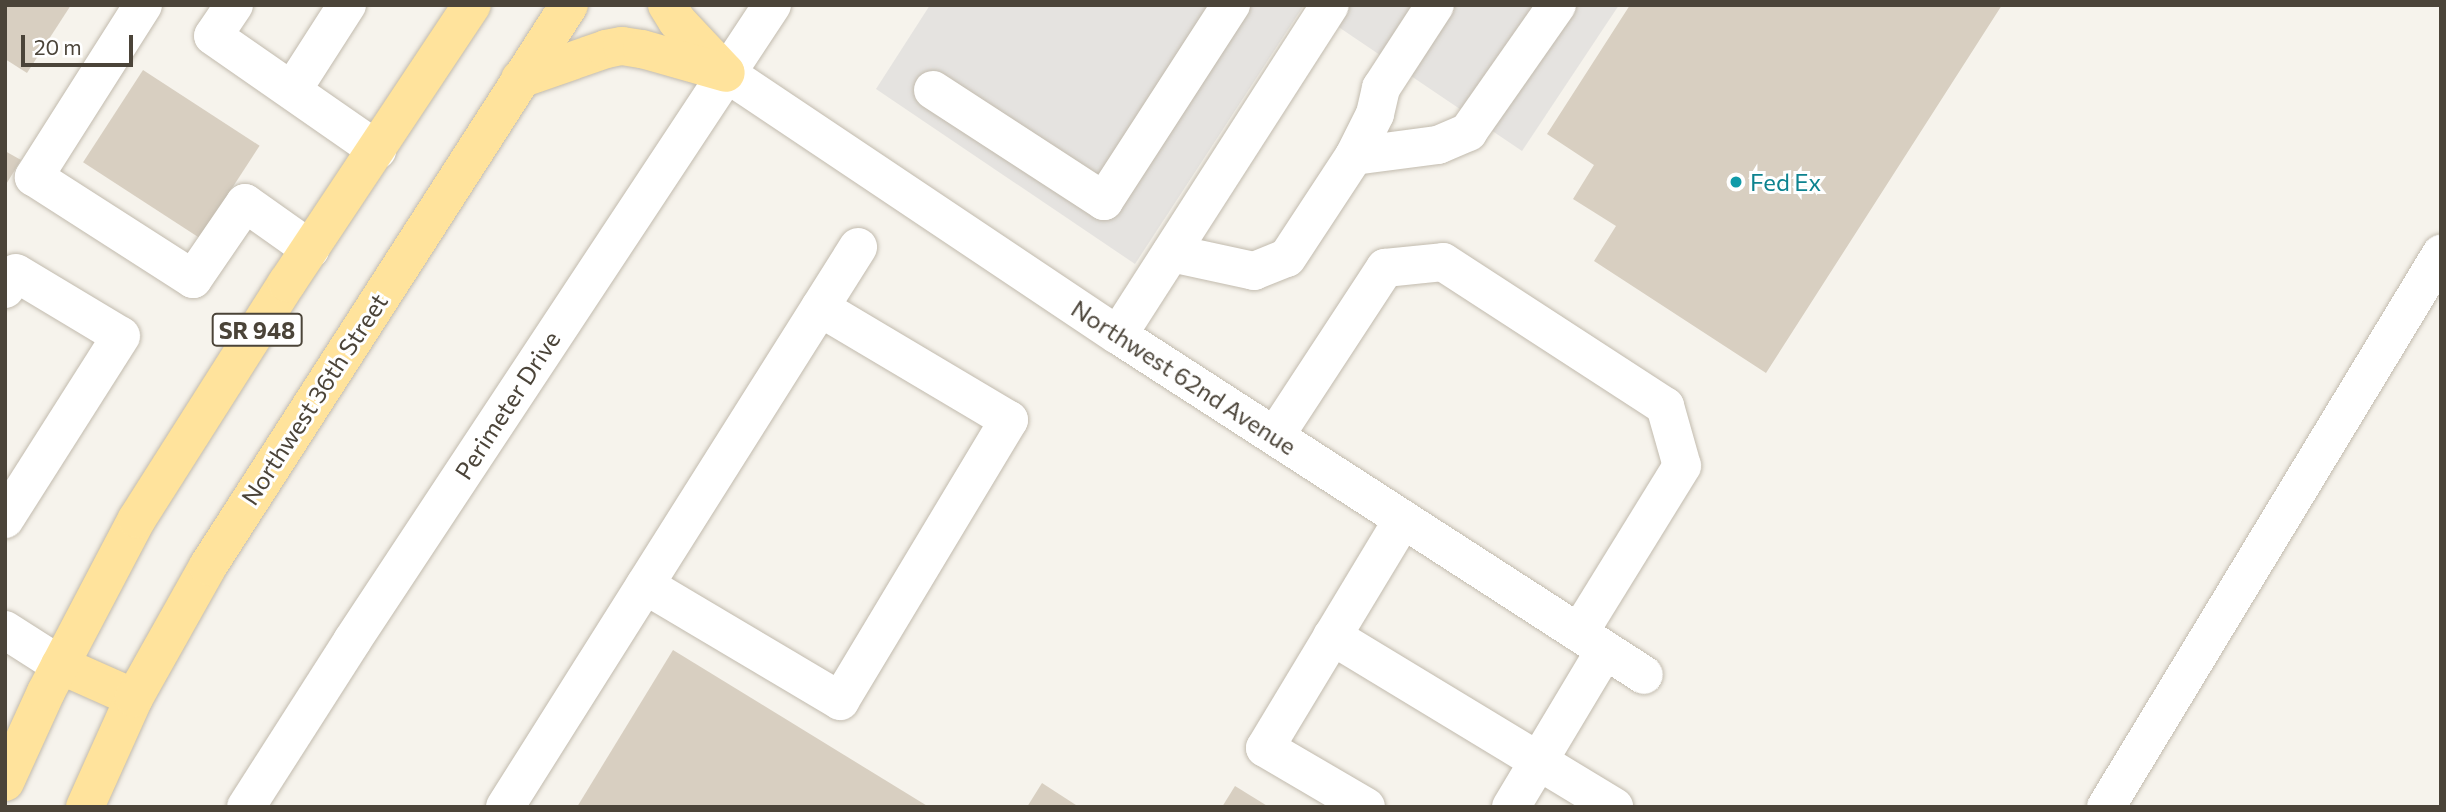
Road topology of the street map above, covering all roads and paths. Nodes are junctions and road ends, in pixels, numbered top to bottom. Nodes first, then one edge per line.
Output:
1 (143, 5) edge
2 (234, 5) edge
3 (347, 5) edge
4 (472, 5) edge
5 (569, 5) edge
6 (667, 5) edge
7 (772, 5) edge
8 (1231, 5) edge
9 (1330, 5) edge
10 (1435, 5) edge
11 (1557, 5) edge
12 (726, 73) junction
13 (520, 79) junction
14 (293, 89) junction
15 (933, 90) dead end
16 (377, 150) junction
17 (1354, 156) junction
18 (858, 247) dead end
19 (310, 250) junction
20 (1171, 253) junction
21 (2441, 254) edge
22 (5, 289) edge
23 (820, 308) junction
24 (1118, 335) junction
25 (1275, 436) junction
26 (5, 519) edge
27 (1403, 519) junction
28 (645, 585) junction
29 (5, 630) edge
30 (1332, 636) junction
31 (1592, 642) junction
32 (60, 665) junction
33 (1644, 675) dead end
34 (134, 698) junction
35 (1539, 761) junction
36 (5, 782) edge
37 (85, 807) edge
38 (246, 807) edge
39 (505, 807) edge
40 (1366, 807) edge
41 (1511, 807) edge
42 (1614, 807) edge
43 (2106, 807) edge

1 - 19 street
2 - 14 street
3 - 14 street
4 - 16 main road, SR 948
5 - 13 main road, Northwest 36th Street / SR 948
6 - 12 main road
7 - 12 street, Perimeter Drive
8 - 15 street
9 - 20 street
10 - 17 street
11 - 17 street
12 - 13 main road
12 - 24 street, Northwest 62nd Avenue
12 - 38 street, Perimeter Drive
13 - 34 main road, Northwest 36th Street / SR 948
14 - 16 street
16 - 19 main road, SR 948
17 - 20 street
18 - 23 street
19 - 32 main road, SR 948
20 - 24 street
21 - 43 street
22 - 26 street
23 - 28 street
23 - 28 street
24 - 25 street, Northwest 62nd Avenue
25 - 27 street, Northwest 62nd Avenue
25 - 31 street
27 - 30 street
27 - 31 street, Northwest 62nd Avenue
28 - 39 street
29 - 32 street
30 - 35 street
30 - 40 street
31 - 33 street, Northwest 62nd Avenue
31 - 35 street
32 - 34 main road
32 - 36 main road, SR 948
34 - 37 main road, Northwest 36th Street / SR 948
35 - 41 street
35 - 42 street

